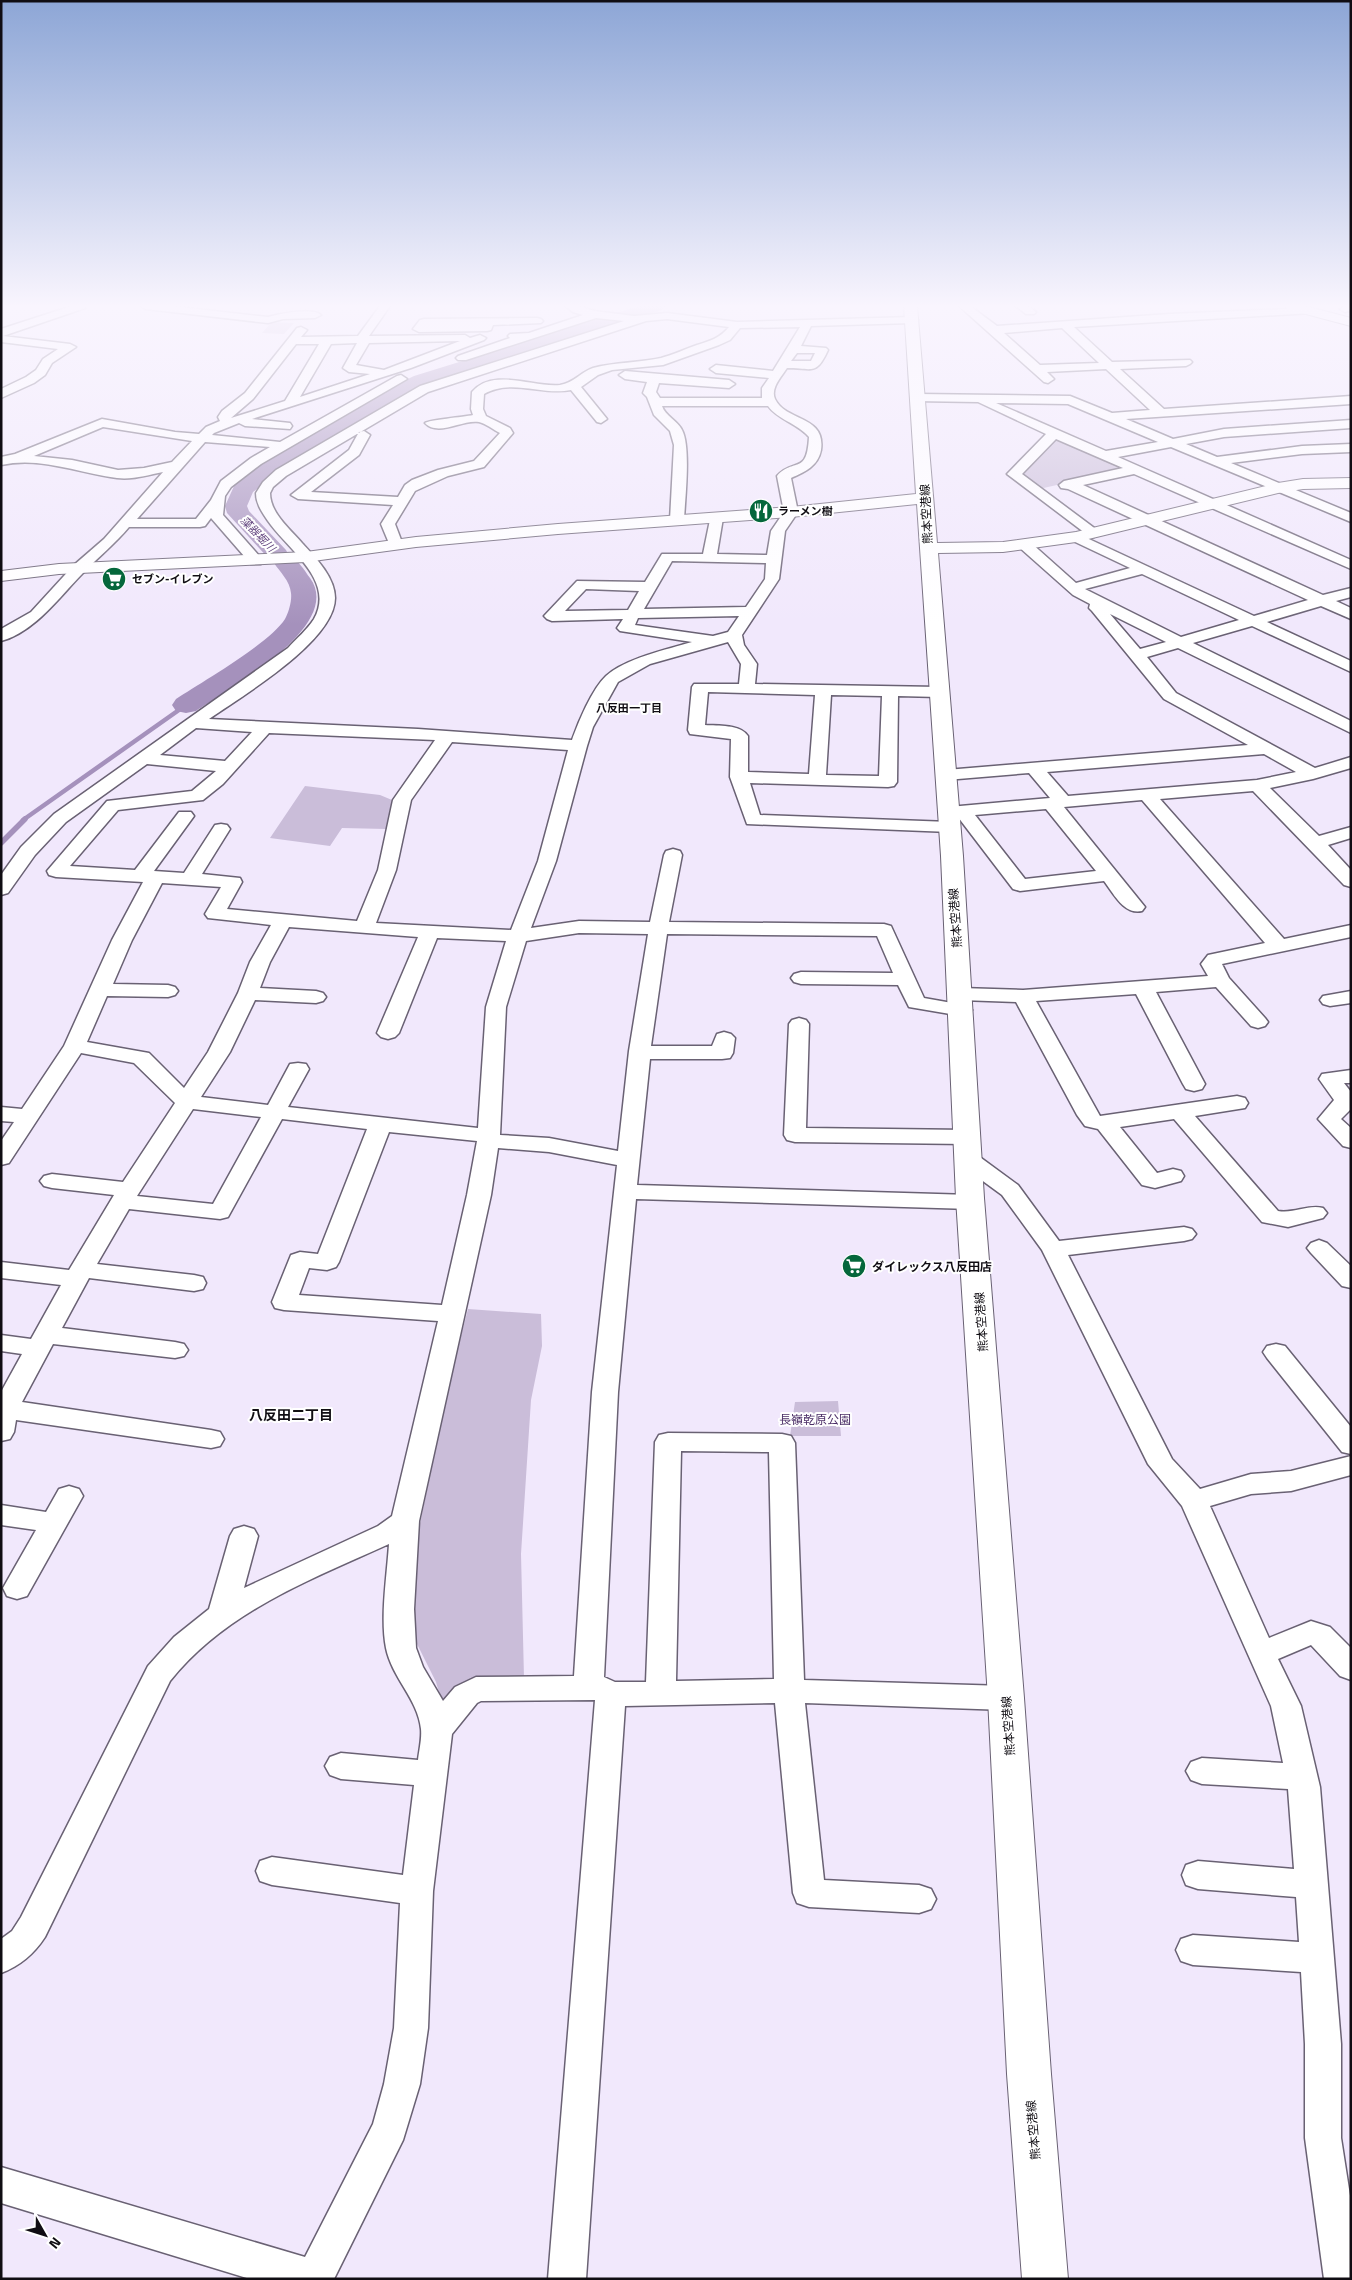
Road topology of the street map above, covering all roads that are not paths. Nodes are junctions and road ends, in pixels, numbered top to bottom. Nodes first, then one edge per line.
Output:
1 (229, 412) edge
2 (260, 412) edge
3 (340, 412) edge
4 (384, 412) edge
5 (478, 412) edge
6 (596, 412) edge
7 (658, 412) edge
8 (781, 412) edge
9 (919, 412) edge
10 (1008, 412) edge
11 (1103, 412) edge
12 (1170, 412) edge
13 (1161, 413) joint
14 (1112, 416) junction
15 (480, 418) junction
16 (601, 419) dead end
17 (232, 421) junction
18 (432, 424) dead end
19 (1351, 424) edge
20 (286, 426) dead end
21 (1054, 434) junction
22 (364, 435) dead end
23 (204, 438) junction
24 (1172, 442) junction
25 (274, 444) dead end
26 (1351, 448) edge
27 (1102, 456) junction
28 (19, 457) junction
29 (1, 461) edge
30 (1215, 462) junction
31 (176, 465) junction
32 (1133, 470) junction
33 (1351, 483) edge
34 (1069, 484) junction
35 (1278, 488) junction
36 (1037, 492) junction
37 (925, 498) junction
38 (217, 501) junction
39 (401, 501) junction
40 (1211, 504) junction
41 (791, 512) junction
42 (716, 518) junction
43 (1351, 518) edge
44 (677, 520) junction
45 (1147, 520) junction
46 (126, 523) junction
47 (1094, 533) junction
48 (1076, 538) junction
49 (396, 545) junction
50 (1026, 545) junction
51 (928, 548) junction
52 (306, 557) junction
53 (709, 558) junction
54 (774, 559) junction
55 (256, 561) junction
56 (1351, 565) edge
57 (79, 568) junction
58 (1144, 569) junction
59 (1, 576) edge
60 (649, 587) junction
61 (1073, 588) junction
62 (1351, 592) edge
63 (1322, 600) junction
64 (1098, 603) junction
65 (751, 611) junction
66 (633, 614) junction
67 (1351, 614) edge
68 (1253, 621) junction
69 (734, 635) junction
70 (1, 636) edge
71 (716, 641) junction
72 (1180, 643) junction
73 (1136, 655) junction
74 (1351, 667) edge
75 (746, 689) junction
76 (822, 690) junction
77 (890, 691) junction
78 (939, 692) junction
79 (191, 723) junction
80 (265, 728) junction
81 (1351, 728) edge
82 (447, 736) junction
83 (578, 746) junction
84 (1268, 749) junction
85 (142, 758) junction
86 (1351, 762) edge
87 (229, 767) junction
88 (1034, 768) junction
89 (1313, 774) junction
90 (946, 775) junction
91 (739, 777) junction
92 (817, 780) junction
93 (1257, 785) junction
94 (1147, 795) junction
95 (1057, 802) junction
96 (185, 816) dead end
97 (954, 817) junction
98 (221, 829) dead end
99 (1351, 832) edge
100 (1316, 843) junction
101 (673, 855) dead end
102 (1108, 874) junction
103 (147, 877) junction
104 (189, 880) junction
105 (1351, 881) edge
106 (1, 890) edge
107 (1134, 907) dead end
108 (283, 920) junction
109 (364, 928) junction
110 (658, 929) junction
111 (430, 931) junction
112 (1351, 931) edge
113 (518, 936) junction
114 (1278, 946) junction
115 (801, 978) dead end
116 (906, 979) junction
117 (1221, 981) junction
118 (1144, 987) junction
119 (100, 990) junction
120 (168, 991) dead end
121 (248, 993) junction
122 (1023, 996) junction
123 (316, 997) dead end
124 (1351, 997) edge
125 (1330, 1000) dead end
126 (962, 1002) junction
127 (1258, 1022) dead end
128 (799, 1024) dead end
129 (388, 1033) dead end
130 (724, 1038) dead end
131 (75, 1046) junction
132 (640, 1052) junction
133 (298, 1069) dead end
134 (1351, 1076) edge
135 (1194, 1084) dead end
136 (186, 1102) junction
137 (1237, 1103) dead end
138 (1179, 1112) junction
139 (273, 1113) junction
140 (1, 1114) edge
141 (29, 1116) junction
142 (381, 1123) junction
143 (1105, 1123) junction
144 (488, 1138) junction
145 (1351, 1141) edge
146 (969, 1149) junction
147 (1, 1158) edge
148 (628, 1160) junction
149 (1173, 1176) dead end
150 (52, 1182) dead end
151 (625, 1192) junction
152 (126, 1196) junction
153 (971, 1202) junction
154 (1315, 1212) dead end
155 (1184, 1234) dead end
156 (1319, 1248) dead end
157 (1053, 1249) junction
158 (1, 1270) edge
159 (79, 1275) junction
160 (1351, 1280) edge
161 (194, 1283) dead end
162 (451, 1314) junction
163 (42, 1341) junction
164 (1, 1343) edge
165 (175, 1350) dead end
166 (1276, 1352) dead end
167 (2, 1424) edge
168 (211, 1439) dead end
169 (1351, 1445) edge
170 (1351, 1465) edge
171 (69, 1496) dead end
172 (1194, 1501) junction
173 (1, 1515) edge
174 (405, 1521) junction
175 (54, 1523) junction
176 (244, 1536) dead end
177 (17, 1588) dead end
178 (221, 1617) junction
179 (1261, 1654) junction
180 (1351, 1668) edge
181 (603, 1690) junction
182 (789, 1691) junction
183 (662, 1693) junction
184 (1006, 1698) junction
185 (437, 1730) junction
186 (341, 1766) dead end
187 (1202, 1772) dead end
188 (431, 1774) junction
189 (1302, 1777) junction
190 (272, 1872) dead end
191 (1198, 1875) dead end
192 (1311, 1884) junction
193 (417, 1891) junction
194 (919, 1898) dead end
195 (1193, 1950) dead end
196 (1, 1958) edge
197 (1317, 1958) junction
198 (1, 2185) edge
199 (1345, 2272) edge
200 (314, 2279) edge
201 (567, 2279) edge
202 (1045, 2279) edge

1 - 17 street
2 - 17 street
3 - 38 street
4 - 52 street
5 - 15 street
6 - 16 street
7 - 44 street
8 - 41 street
9 - 37 main road, 熊本空港線
10 - 21 street
11 - 14 street
12 - 13 street
13 - 14 street
14 - 24 street
15 - 18 street
15 - 39 street
17 - 20 street
17 - 23 street
19 - 24 street
21 - 27 street
21 - 36 street
22 - 39 street
23 - 25 street
23 - 28 street
23 - 31 street
24 - 27 street
24 - 30 street
26 - 30 street
27 - 32 street
28 - 29 street
28 - 31 street
30 - 35 street
31 - 46 street
32 - 34 street
32 - 40 street
33 - 35 main road
34 - 36 street
34 - 45 street
35 - 40 main road
35 - 43 street
36 - 47 street
37 - 41 main road
37 - 51 main road, 熊本空港線
38 - 46 street
38 - 55 street
39 - 49 street
40 - 45 main road
40 - 56 street
41 - 42 main road
41 - 54 street
42 - 44 main road
42 - 53 street
44 - 49 main road
45 - 47 main road
45 - 63 street
46 - 57 street
47 - 48 main road
48 - 50 main road
48 - 58 street
49 - 52 main road
50 - 51 main road
50 - 61 street
51 - 78 main road, 熊本空港線
52 - 55 main road
52 - 79 street
53 - 54 street
53 - 60 street
54 - 65 street
55 - 57 main road
57 - 59 main road
57 - 70 street
58 - 61 street
58 - 68 street
60 - 66 street
60 - 66 street
61 - 64 street
62 - 63 street
63 - 67 street
63 - 68 street
64 - 72 street
64 - 73 street
65 - 66 street
65 - 69 street
66 - 71 street
68 - 72 street
68 - 74 street
69 - 71 street
69 - 75 street
71 - 83 street
72 - 73 street
72 - 81 street
73 - 84 street
75 - 76 street
75 - 91 street
76 - 77 street
76 - 92 street
77 - 78 street
77 - 92 street
78 - 90 main road, 熊本空港線
79 - 80 street
79 - 85 street
80 - 82 street
80 - 87 street
82 - 83 street
82 - 109 street
83 - 113 street
84 - 88 street
84 - 89 street
85 - 87 street
85 - 106 street
86 - 89 street
87 - 103 street
88 - 90 street
88 - 95 street
89 - 93 street
90 - 97 main road, 熊本空港線
91 - 92 street
91 - 97 street
93 - 94 street
93 - 100 street
94 - 95 street
94 - 114 street
95 - 97 street
95 - 102 street
96 - 103 street
97 - 102 street
97 - 126 main road, 熊本空港線
98 - 104 street
99 - 100 street
100 - 105 street
101 - 110 street
102 - 107 street
103 - 104 street
103 - 119 street
104 - 108 street
108 - 109 street
108 - 121 street
109 - 111 street
110 - 113 street
110 - 116 street
110 - 132 street
111 - 113 street
111 - 129 street
112 - 114 street
113 - 144 street
114 - 117 street
115 - 116 street
116 - 126 street
117 - 118 street
117 - 127 street
118 - 122 street
118 - 135 street
119 - 120 street
119 - 131 street
121 - 123 street
121 - 136 street
122 - 126 street
122 - 143 street
124 - 125 street
126 - 146 main road, 熊本空港線
128 - 146 street
130 - 132 street
131 - 136 street
131 - 141 street
132 - 148 street
133 - 139 street
134 - 145 street
136 - 139 street
136 - 152 street
137 - 138 street
138 - 143 street
138 - 154 street
139 - 142 street
139 - 152 street
140 - 141 street
141 - 147 street
142 - 144 street
142 - 162 street
143 - 149 street
144 - 148 street
144 - 162 street
146 - 153 main road, 熊本空港線
146 - 157 street
148 - 151 street
150 - 152 street
151 - 153 street
151 - 181 street
152 - 159 street
153 - 184 main road, 熊本空港線
155 - 157 street
156 - 160 street
157 - 172 street
158 - 159 street
159 - 161 street
159 - 163 street
162 - 174 street
163 - 164 street
163 - 165 street
163 - 167 street
166 - 169 street
167 - 168 street
170 - 172 street
171 - 175 street
172 - 179 street
173 - 175 street
174 - 178 street
174 - 185 street
175 - 177 street
176 - 178 street
178 - 196 street
179 - 180 street
179 - 189 street
181 - 183 street
181 - 185 street
181 - 201 street
182 - 183 street
182 - 183 street
182 - 184 street
182 - 194 street
184 - 202 main road, 熊本空港線
185 - 188 street
186 - 188 street
187 - 189 street
188 - 193 street
189 - 192 street
190 - 193 street
191 - 192 street
192 - 197 street
193 - 200 street
195 - 197 street
197 - 199 street
198 - 200 street

